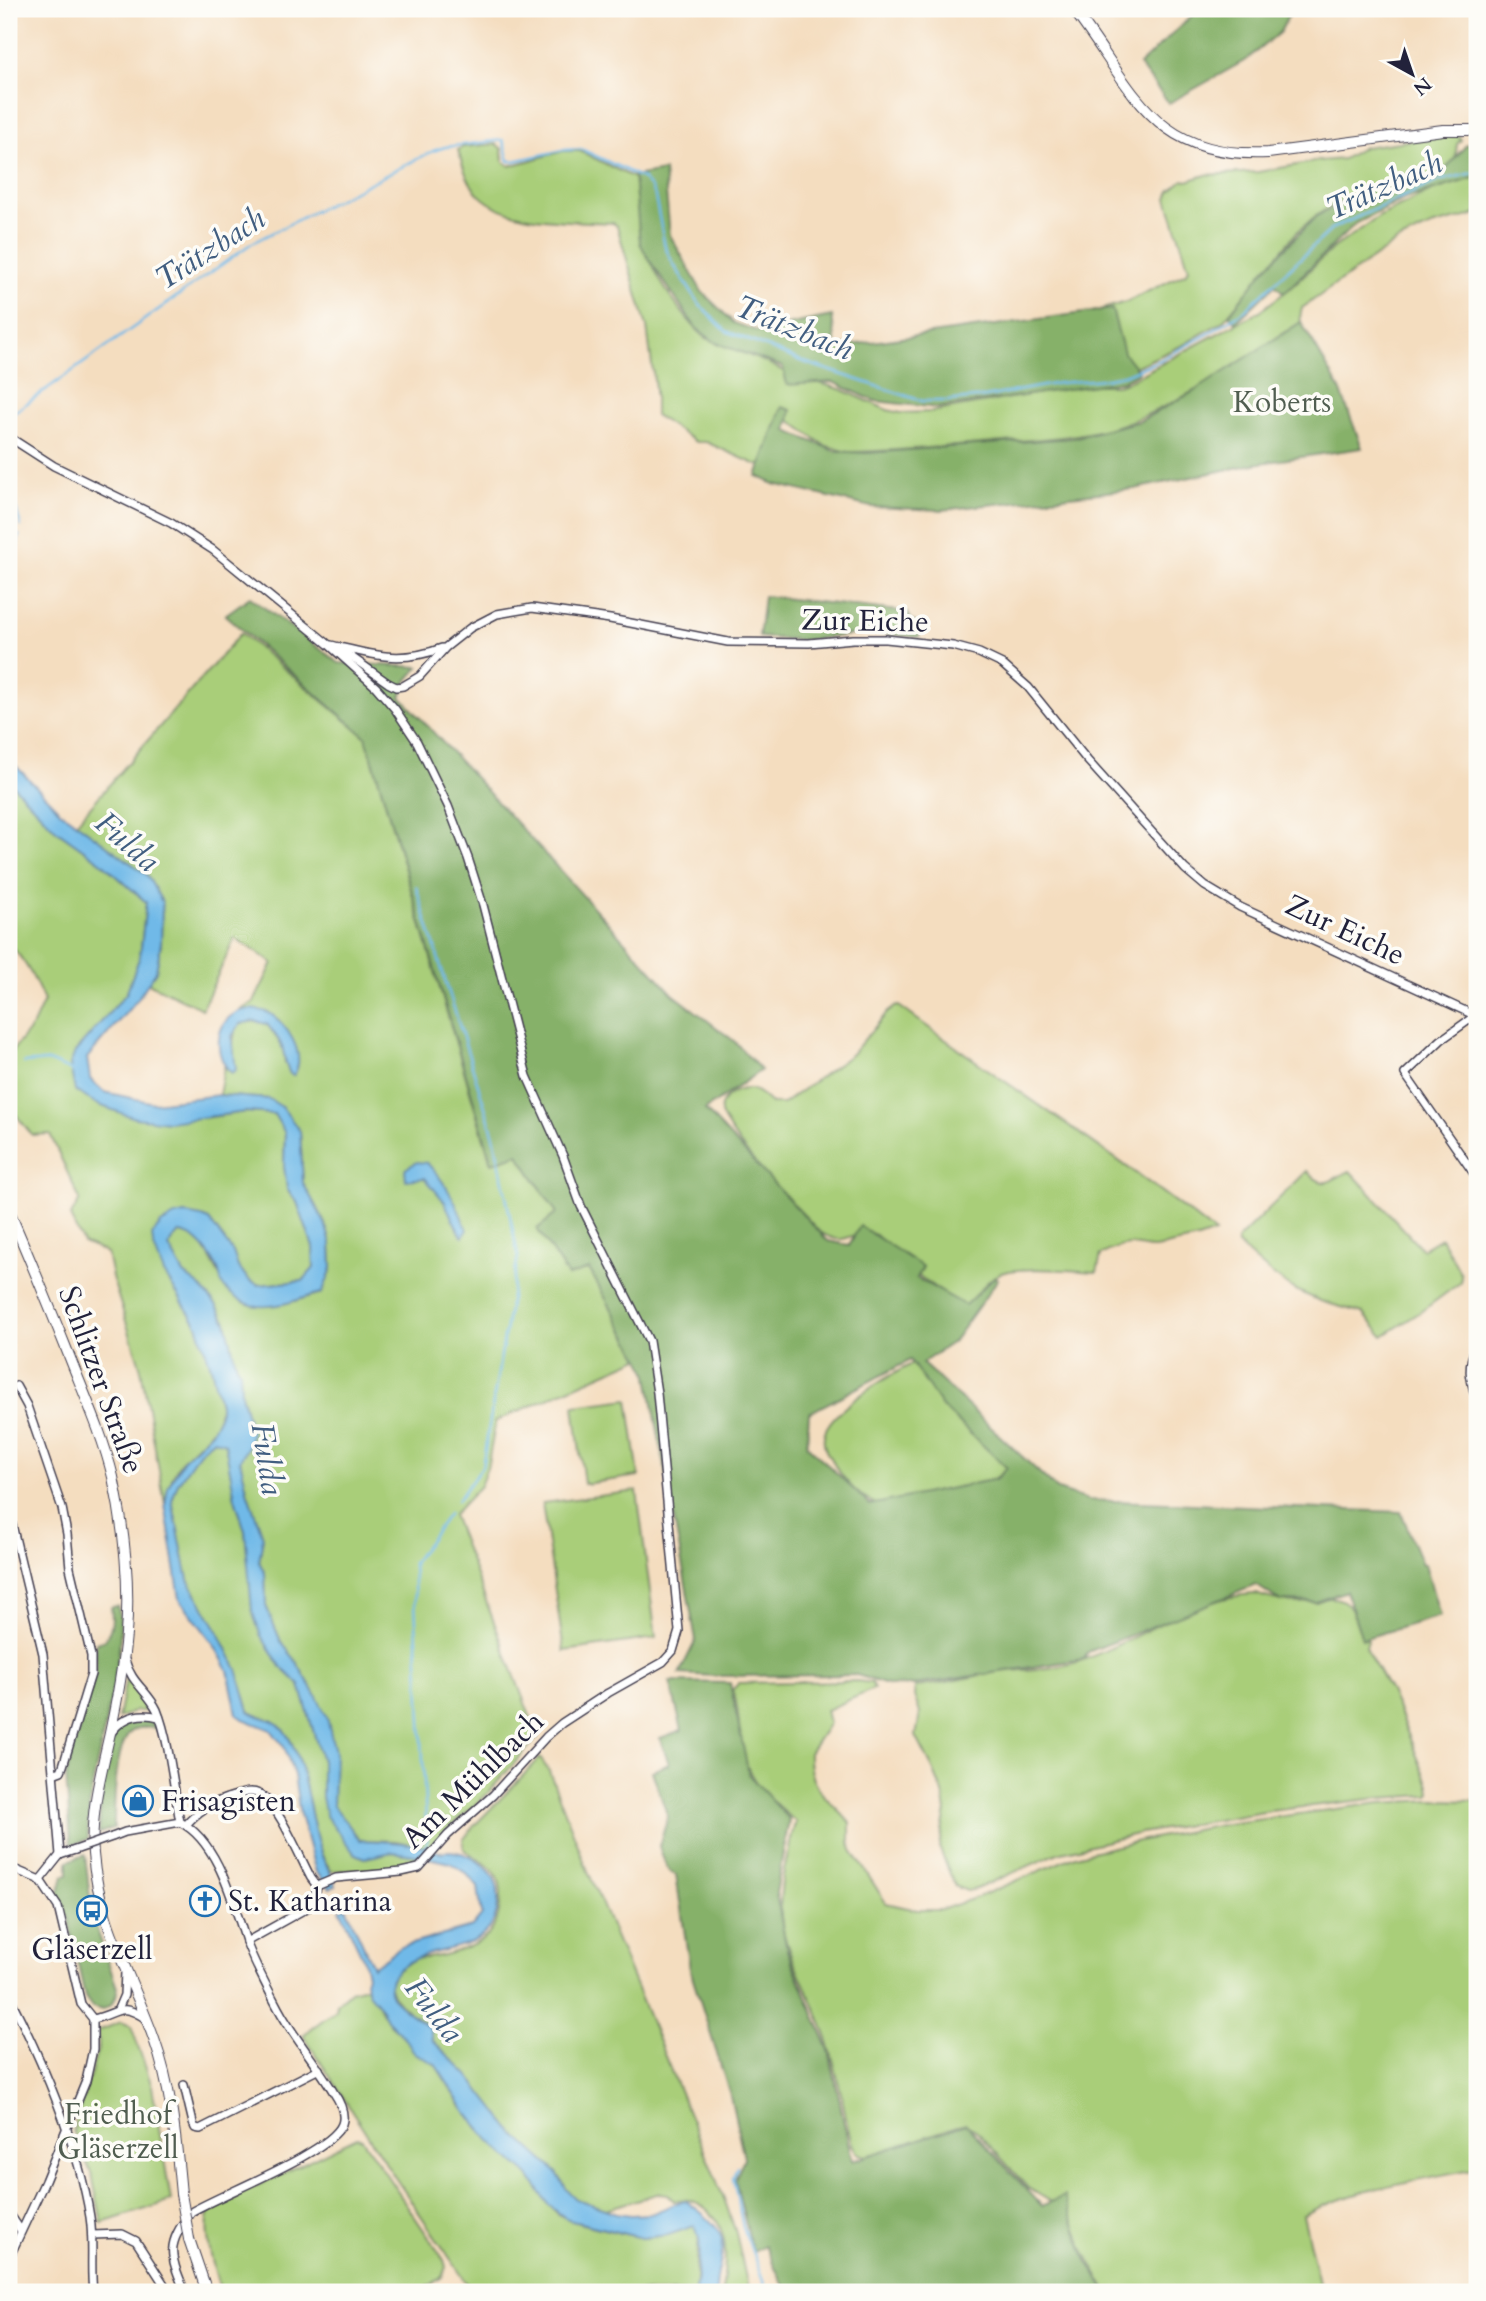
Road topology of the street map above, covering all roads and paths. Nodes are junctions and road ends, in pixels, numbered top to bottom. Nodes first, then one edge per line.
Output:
1 (1073, 9) edge
2 (1477, 130) edge
3 (9, 437) edge
4 (331, 646) junction
5 (446, 647) junction
6 (1475, 1015) edge
7 (1477, 1178) edge
8 (9, 1211) edge
9 (1477, 1344) edge
10 (16, 1386) dead end
11 (1477, 1402) edge
12 (9, 1512) edge
13 (124, 1654) junction
14 (159, 1717) junction
15 (109, 1737) junction
16 (53, 1774) junction
17 (183, 1823) junction
18 (60, 1854) junction
19 (9, 1867) edge
20 (40, 1880) junction
21 (321, 1885) junction
22 (246, 1942) junction
23 (125, 1970) junction
24 (9, 1996) edge
25 (118, 2009) junction
26 (93, 2019) junction
27 (146, 2019) junction
28 (319, 2069) junction
29 (184, 2085) dead end
30 (66, 2131) junction
31 (9, 2213) edge
32 (22, 2231) junction
33 (92, 2235) junction
34 (9, 2258) edge
35 (93, 2292) edge
36 (169, 2292) edge
37 (185, 2292) edge
38 (207, 2292) edge

1 - 2 main road
3 - 4 street
4 - 5 street
4 - 5 street, Zur Eiche
4 - 21 street, Am Mühlbach
5 - 6 street, Zur Eiche
6 - 7 street
8 - 13 main road, Schlitzer Straße
9 - 11 street
10 - 16 street
12 - 16 street
13 - 14 street
13 - 15 main road, Schlitzer Straße
14 - 15 street
14 - 17 street
15 - 23 main road, Schlitzer Straße
16 - 18 street
17 - 18 street, bridge
17 - 21 street
17 - 22 street
18 - 20 street
19 - 20 street
20 - 26 street
21 - 22 street
22 - 28 street
23 - 25 street
23 - 27 main road, Schlitzer Straße
24 - 30 street
25 - 26 street
25 - 27 street
26 - 30 street
27 - 38 main road, Schlitzer Straße, bridge
28 - 29 street
28 - 37 street
30 - 32 street
30 - 33 street
31 - 32 street
32 - 34 street
33 - 35 street
33 - 36 street

